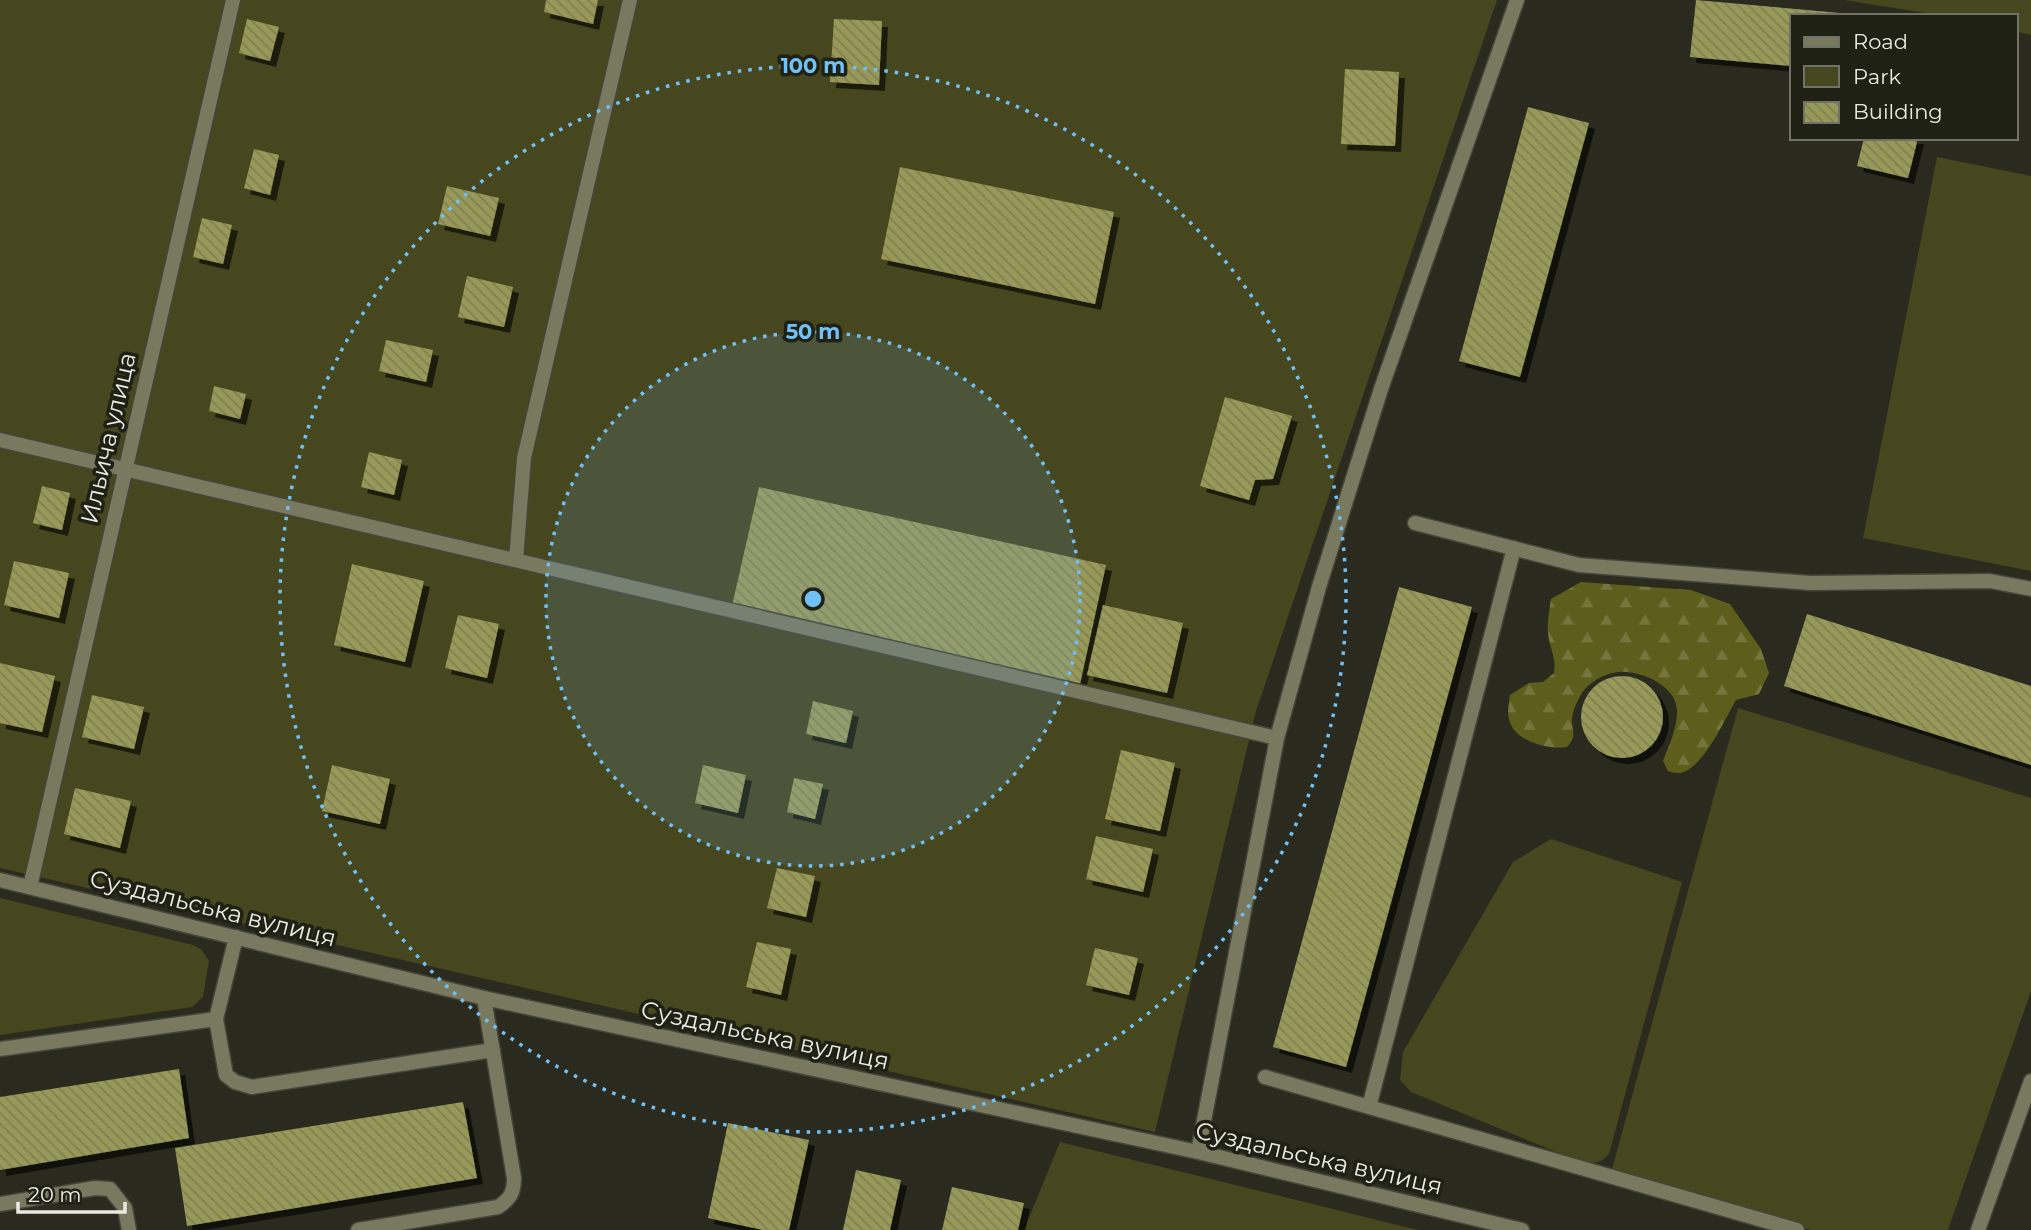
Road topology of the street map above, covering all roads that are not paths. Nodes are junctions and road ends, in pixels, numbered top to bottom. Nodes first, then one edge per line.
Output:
1 (233, 0) edge
2 (629, 0) edge
3 (1517, 0) edge
4 (0, 439) edge
5 (124, 469) junction
6 (1415, 523) dead end
7 (1514, 548) junction
8 (516, 560) junction
9 (2031, 590) edge
10 (1277, 738) junction
11 (0, 880) edge
12 (30, 887) junction
13 (236, 937) junction
14 (484, 998) junction
15 (216, 1019) junction
16 (0, 1049) edge
17 (493, 1050) junction
18 (1265, 1077) dead end
19 (2031, 1081) edge
20 (1368, 1107) junction
21 (1198, 1152) junction
22 (0, 1204) edge
23 (129, 1230) edge
24 (358, 1230) edge
25 (1522, 1230) edge
26 (1797, 1230) edge
27 (1978, 1230) edge

1 - 5 street, Ильича улица
2 - 8 street
3 - 10 street
4 - 5 street
5 - 8 street
5 - 12 street, Ильича улица
6 - 7 street
7 - 9 street
7 - 20 street
8 - 10 street
10 - 21 street
11 - 12 street, Суздальська вулиця
12 - 13 street, Суздальська вулиця
13 - 14 street, Суздальська вулиця
13 - 15 street
14 - 17 street
14 - 21 street, Суздальська вулиця
15 - 16 street
15 - 17 street
17 - 24 street
18 - 20 street
19 - 27 street
20 - 26 street
21 - 25 street, Суздальська вулиця
22 - 23 street

